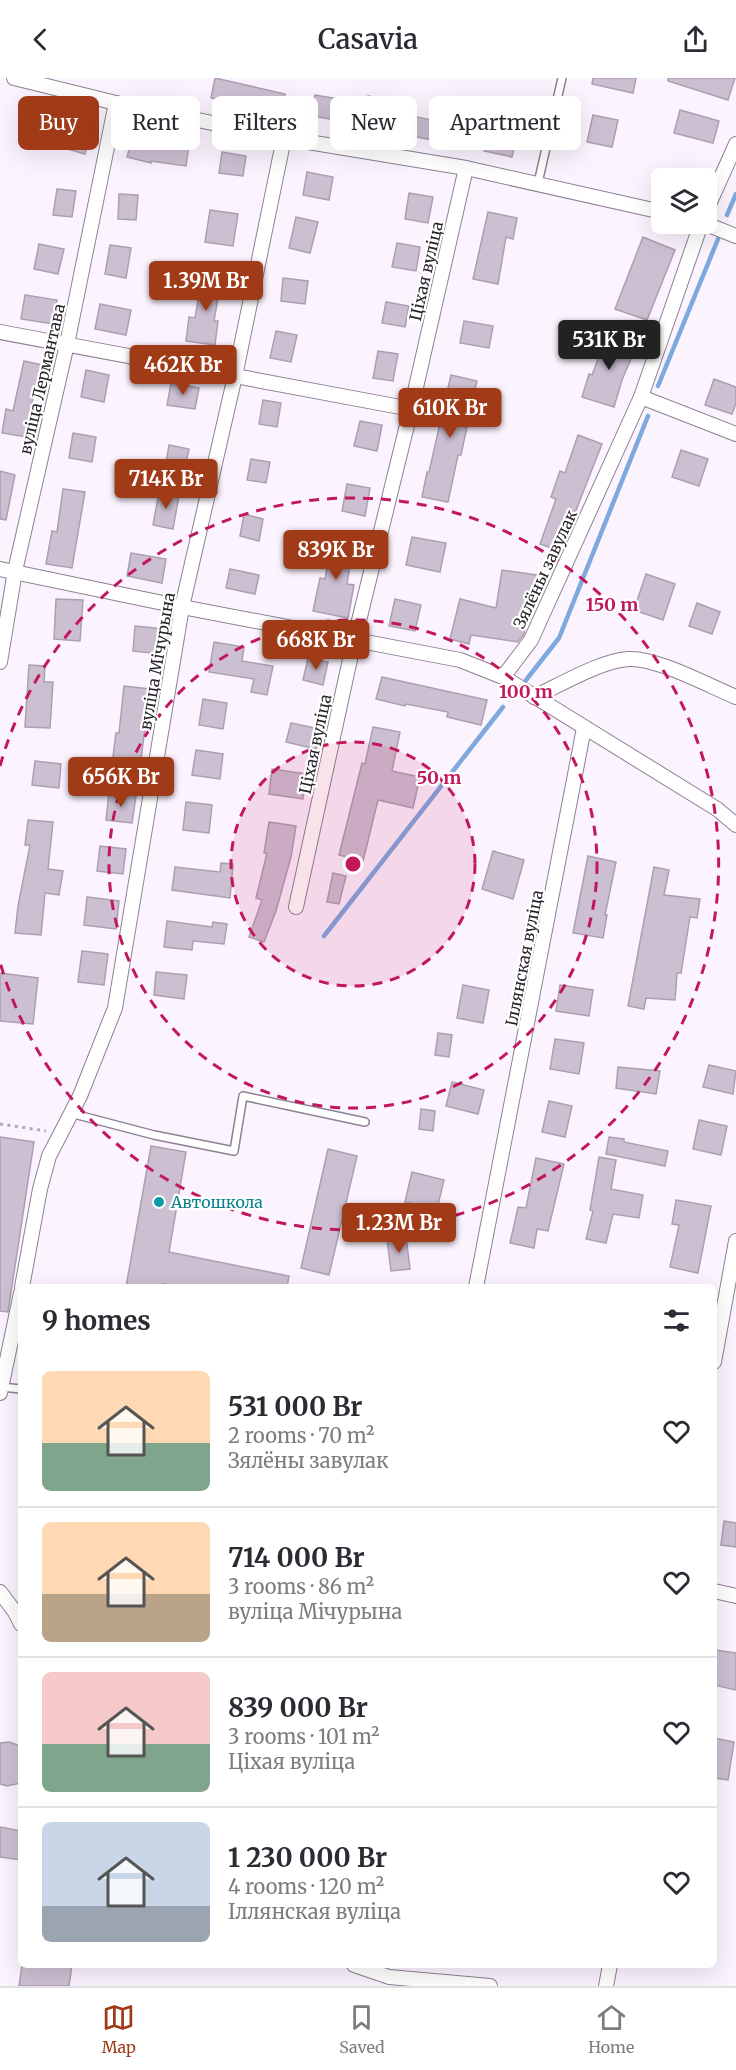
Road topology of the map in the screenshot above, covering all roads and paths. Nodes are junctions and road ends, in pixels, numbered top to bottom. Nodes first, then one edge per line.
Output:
1 (14, 78) edge
2 (562, 78) edge
3 (111, 102) edge
4 (111, 128) edge
5 (318, 144) edge
6 (736, 144) edge
7 (282, 150) edge
8 (466, 168) junction
9 (538, 183) junction
10 (717, 186) edge
11 (651, 209) edge
12 (717, 228) edge
13 (698, 234) edge
14 (736, 236) edge
15 (0, 332) edge
16 (67, 344) junction
17 (235, 375) junction
18 (641, 398) junction
19 (411, 409) junction
20 (736, 434) edge
21 (0, 569) edge
22 (15, 571) junction
23 (182, 607) junction
24 (354, 641) junction
25 (0, 662) edge
26 (503, 677) junction
27 (534, 697) junction
28 (736, 697) edge
29 (584, 728) junction
30 (736, 825) edge
31 (296, 907) dead end
32 (70, 1113) junction
33 (365, 1122) dead end
34 (0, 1124) edge
35 (59, 1133) junction
36 (736, 1241) edge
37 (23, 1284) edge
38 (477, 1284) edge
39 (18, 1304) edge
40 (717, 1346) edge
41 (3, 1362) edge
42 (18, 1389) edge
43 (1, 1390) edge
44 (0, 1592) edge
45 (717, 1592) edge
46 (736, 1596) edge
47 (18, 1618) edge
48 (363, 1968) edge
49 (609, 1968) edge
50 (490, 1986) edge
51 (606, 1986) edge

1 - 3 street
2 - 9 lane
4 - 16 street, вуліца Лермантава
5 - 8 street
6 - 10 street
7 - 17 street, вуліца Мічурына
8 - 9 street
8 - 19 street, Ціхая вуліца
9 - 11 street
12 - 14 street
13 - 18 street, Зялёны завулак
15 - 16 street
16 - 17 street
16 - 22 street, вуліца Лермантава
17 - 19 street
17 - 23 street, вуліца Мічурына
18 - 20 street
18 - 26 street, Зялёны завулак
19 - 24 street, Ціхая вуліца
21 - 22 street
22 - 23 street
22 - 25 street, вуліца Лермантава
23 - 24 street
23 - 32 street, вуліца Мічурына
24 - 26 street
24 - 31 street, Ціхая вуліца
26 - 27 street
27 - 28 street
27 - 29 street
29 - 30 street
29 - 38 street, Іллянская вуліца
32 - 33 lane
32 - 35 street, вуліца Мічурына
34 - 35 path
35 - 37 street, вуліца Мічурына
36 - 40 street
39 - 41 street
41 - 43 street
42 - 43 lane
44 - 47 street
45 - 46 street
48 - 50 street
49 - 51 street

